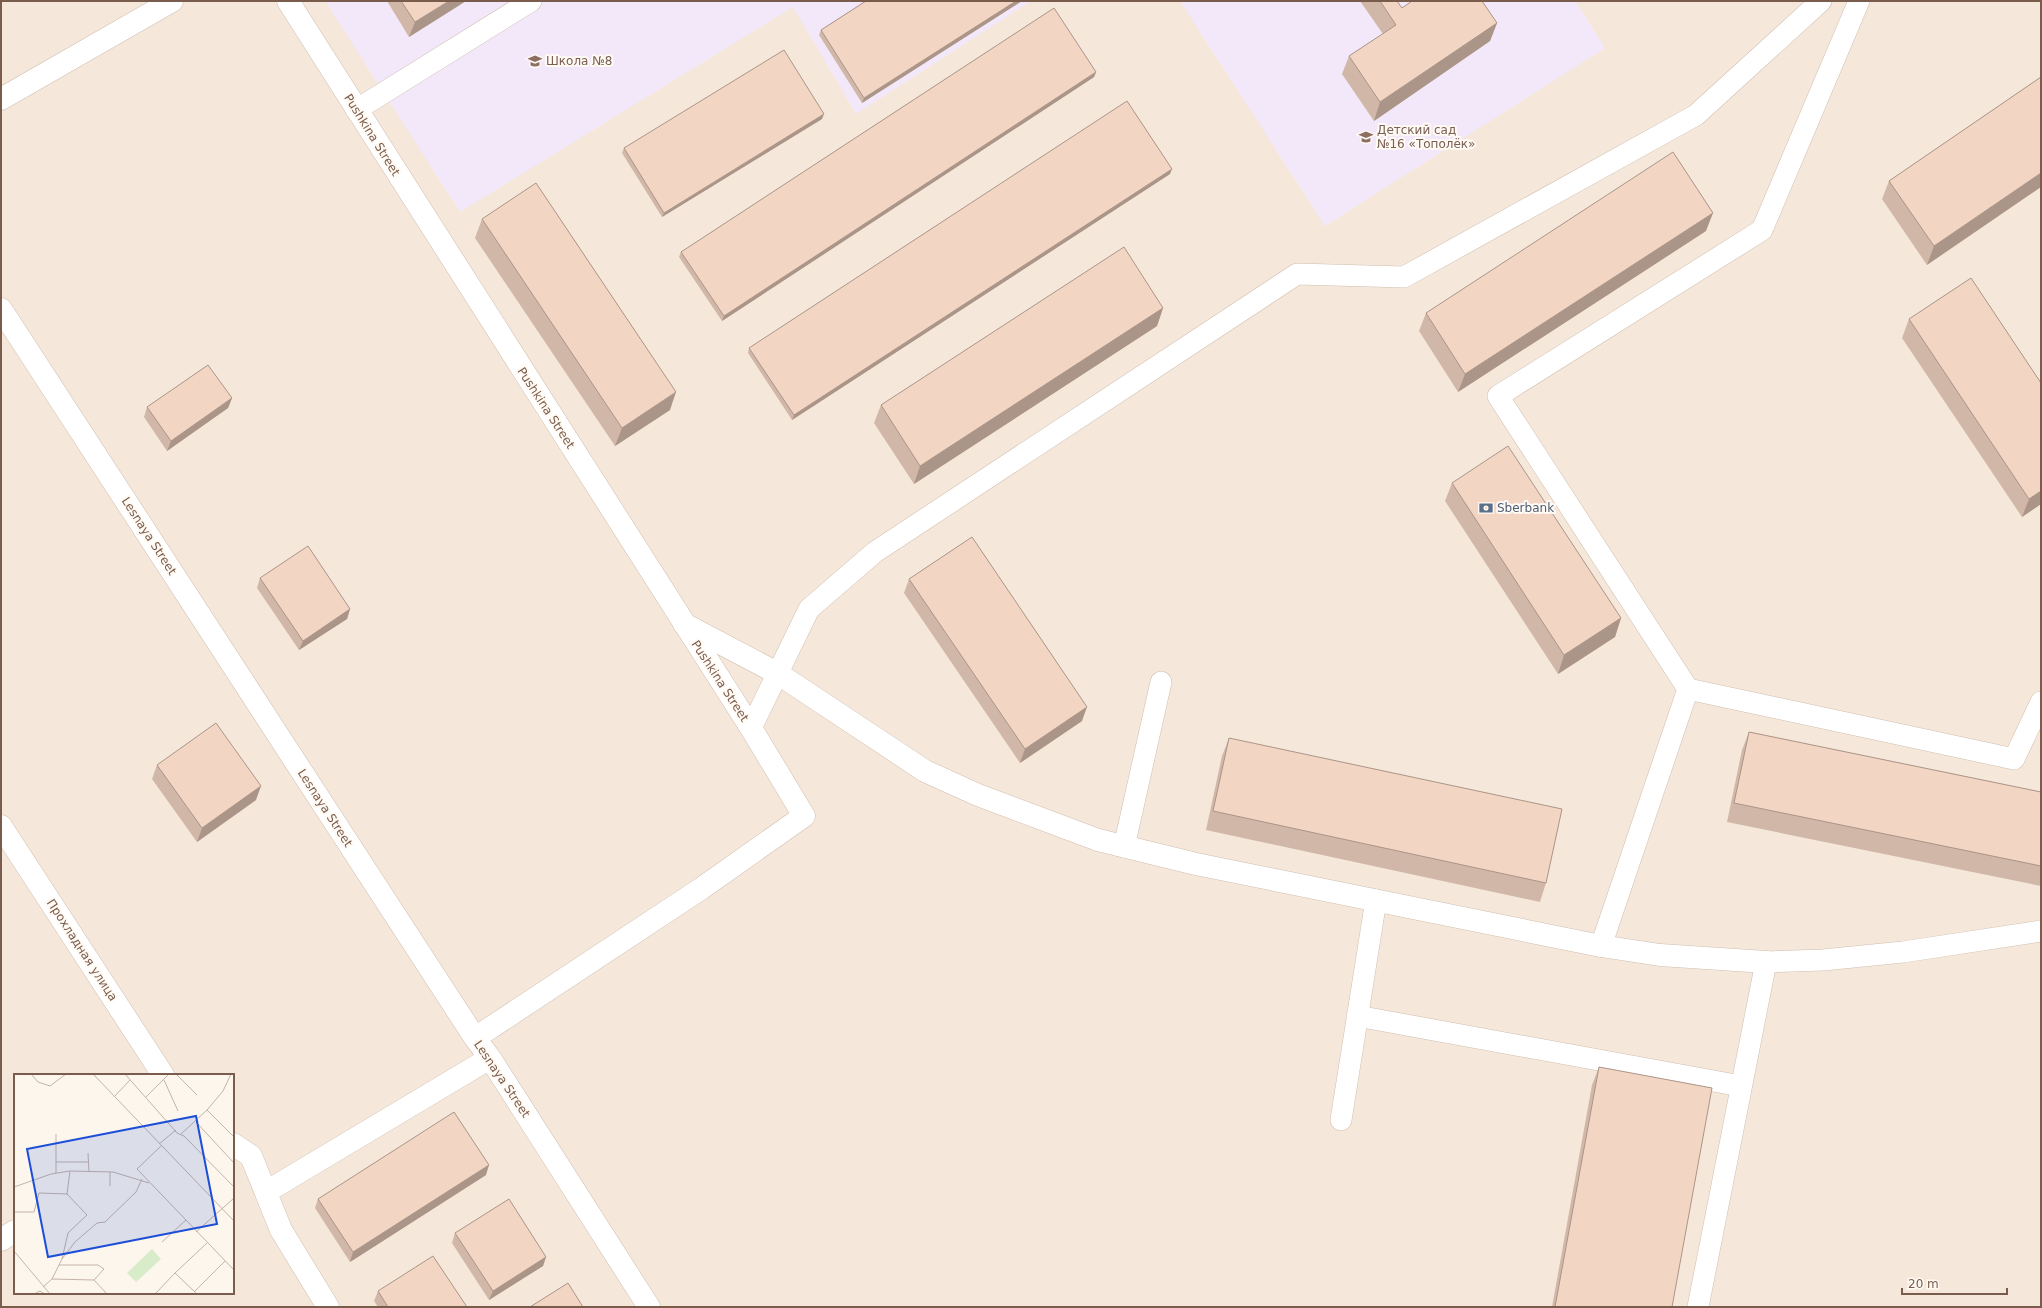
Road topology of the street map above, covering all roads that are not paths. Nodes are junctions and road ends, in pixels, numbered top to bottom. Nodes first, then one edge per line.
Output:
1 (172, 1) edge
2 (288, 1) edge
3 (531, 1) edge
4 (1821, 1) edge
5 (1859, 1) edge
6 (1, 99) edge
7 (356, 110) junction
8 (1, 309) edge
9 (683, 624) junction
10 (777, 672) junction
11 (1161, 682) dead end
12 (1688, 689) junction
13 (2041, 702) edge
14 (751, 728) junction
15 (1, 826) edge
16 (1124, 847) junction
17 (1376, 900) junction
18 (2041, 931) edge
19 (1601, 946) junction
20 (1766, 962) junction
21 (1357, 1016) junction
22 (475, 1038) junction
23 (490, 1058) junction
24 (162, 1074) edge
25 (1741, 1086) junction
26 (1341, 1120) dead end
27 (234, 1145) edge
28 (266, 1192) junction
29 (328, 1307) edge
30 (649, 1307) edge
31 (1698, 1307) edge

1 - 6 street
2 - 7 street, Pushkina Street
3 - 7 lane
4 - 10 lane
5 - 12 lane
7 - 9 street, Pushkina Street
8 - 22 street, Lesnaya Street
9 - 10 street
9 - 14 street, Pushkina Street
10 - 14 lane
10 - 16 street
11 - 16 lane
12 - 13 lane
12 - 19 lane
14 - 22 street, Pushkina Street
15 - 24 street, Прохладная улица
16 - 17 street
17 - 19 street
17 - 21 lane
18 - 20 lane
19 - 20 street
20 - 25 lane
21 - 25 lane
21 - 26 lane
22 - 23 street, Lesnaya Street
23 - 28 street
23 - 30 street, Lesnaya Street
25 - 31 lane
27 - 28 street
28 - 29 street

